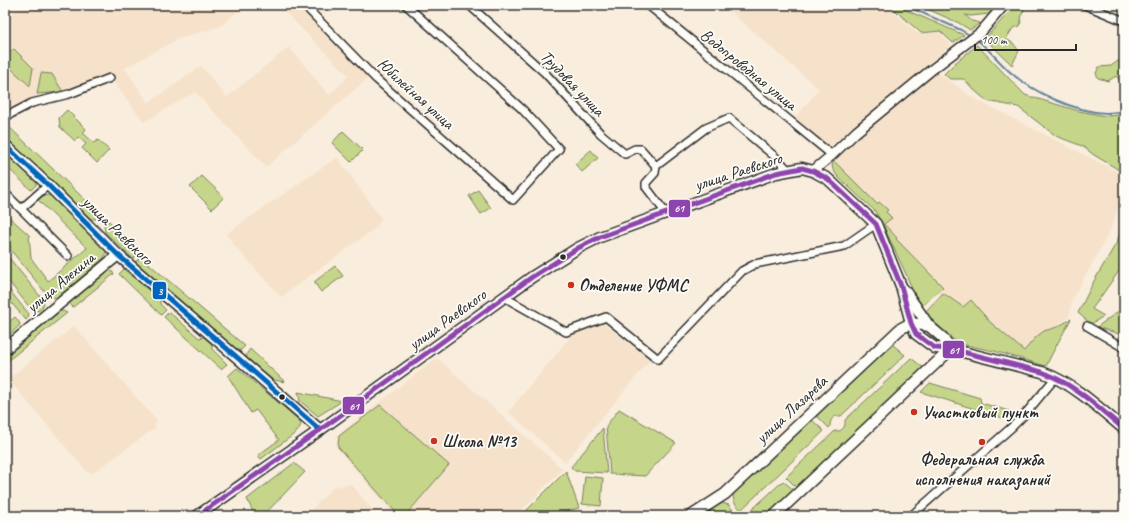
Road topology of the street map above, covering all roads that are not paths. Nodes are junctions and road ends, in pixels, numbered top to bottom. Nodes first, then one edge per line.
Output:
1 (304, 5) edge
2 (406, 5) edge
3 (469, 5) edge
4 (648, 5) edge
5 (1004, 5) edge
6 (1085, 5) edge
7 (1124, 21) edge
8 (110, 78) dead end
9 (5, 118) edge
10 (5, 145) edge
11 (832, 156) junction
12 (656, 166) junction
13 (788, 170) junction
14 (813, 171) junction
15 (48, 185) junction
16 (5, 193) edge
17 (21, 209) junction
18 (665, 212) junction
19 (876, 224) junction
20 (68, 256) dead end
21 (118, 256) junction
22 (901, 286) junction
23 (504, 297) junction
24 (911, 323) junction
25 (929, 326) junction
26 (1087, 326) dead end
27 (1124, 348) edge
28 (5, 349) edge
29 (951, 349) junction
30 (1056, 377) junction
31 (1124, 429) edge
32 (320, 430) junction
33 (197, 516) edge
34 (691, 516) edge
35 (774, 516) edge
36 (912, 516) edge

1 - 2 street, Юбилейная улица
3 - 12 street, Трудовая улица
4 - 11 street, Водопроводная улица
5 - 11 street
6 - 7 street
8 - 9 street
10 - 15 main road, улица Раевского
11 - 14 street
12 - 13 street
12 - 18 street
13 - 14 main road, улица Раевского
13 - 18 main road, улица Раевского
14 - 19 main road
15 - 17 street
15 - 21 main road, улица Раевского
16 - 17 street
17 - 20 street
18 - 23 main road, улица Раевского
19 - 22 main road
19 - 23 street
21 - 28 main road, улица Алехина
21 - 32 main road, улица Раевского
22 - 24 main road
22 - 25 main road
23 - 32 main road, улица Раевского
24 - 25 main road
24 - 29 main road
24 - 34 main road, улица Лазарева
25 - 29 main road
26 - 27 street
29 - 30 main road
29 - 35 main road
30 - 31 main road
30 - 36 street
32 - 33 main road, улица Раевского

